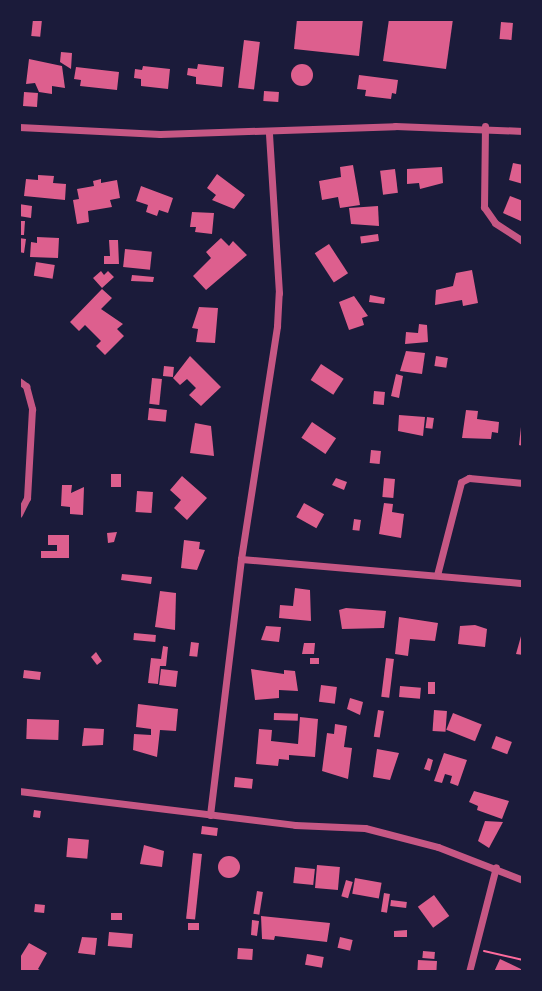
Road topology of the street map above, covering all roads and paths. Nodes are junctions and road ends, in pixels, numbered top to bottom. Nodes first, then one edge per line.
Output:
1 (485, 126) junction
2 (19, 127) edge
3 (523, 131) edge
4 (269, 132) junction
5 (523, 241) edge
6 (19, 381) edge
7 (523, 483) edge
8 (19, 514) edge
9 (241, 559) junction
10 (437, 575) junction
11 (523, 583) edge
12 (19, 791) edge
13 (210, 815) junction
14 (496, 867) junction
15 (523, 880) edge
16 (473, 948) junction
17 (523, 960) edge
18 (470, 972) edge

1 - 3 street
1 - 4 street
1 - 5 street
2 - 4 street
4 - 9 street
6 - 8 street
7 - 10 street
9 - 10 street
9 - 13 street
10 - 11 street
12 - 13 street
13 - 14 street
14 - 15 street
14 - 16 street
16 - 17 path
16 - 18 street

